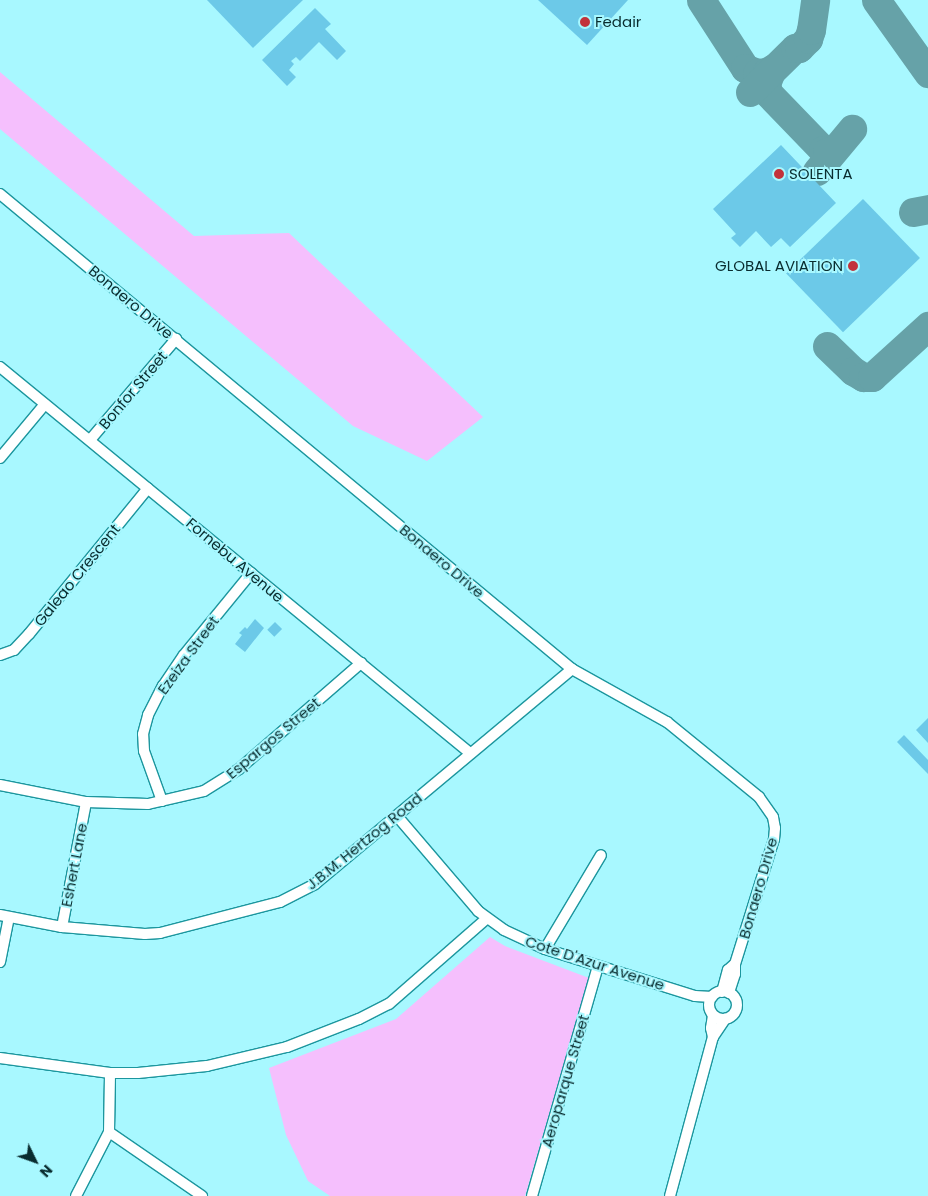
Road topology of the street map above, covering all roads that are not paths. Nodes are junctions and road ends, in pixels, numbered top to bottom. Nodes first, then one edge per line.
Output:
1 (0, 194) edge
2 (176, 339) junction
3 (0, 367) edge
4 (45, 404) junction
5 (90, 440) junction
6 (0, 458) edge
7 (148, 488) junction
8 (251, 573) junction
9 (0, 655) edge
10 (361, 663) junction
11 (572, 669) junction
12 (470, 753) junction
13 (0, 785) edge
14 (86, 802) junction
15 (162, 802) junction
16 (397, 816) junction
17 (602, 856) dead end
18 (5, 916) edge
19 (486, 919) junction
20 (62, 927) junction
21 (545, 949) junction
22 (0, 962) edge
23 (598, 966) junction
24 (725, 992) junction
25 (711, 1006) junction
26 (725, 1019) junction
27 (713, 1037) junction
28 (0, 1058) edge
29 (110, 1073) junction
30 (109, 1132) junction
31 (76, 1196) edge
32 (202, 1196) edge
33 (532, 1196) edge
34 (670, 1196) edge

1 - 2 street, Bonaero Drive
2 - 5 street, Bonfor Street
2 - 11 street, Bonaero Drive
3 - 4 street, Fornebu Avenue
4 - 5 street, Fornebu Avenue
4 - 6 street
5 - 7 street, Fornebu Avenue
7 - 8 street, Fornebu Avenue
7 - 9 street, Galeao Crescent
8 - 10 street, Fornebu Avenue
8 - 15 street, Ezeiza Street
10 - 12 street, Fornebu Avenue
10 - 15 street, Espargos Street
11 - 12 street, J.B.M. Hertzog Road
11 - 24 street, Bonaero Drive
12 - 16 street, J.B.M. Hertzog Road
13 - 14 street, Espargos Street
14 - 15 street, Espargos Street
14 - 20 street, Eshert Lane
16 - 19 street, Cote D'Azur Avenue
16 - 20 street, J.B.M. Hertzog Road
17 - 21 street
18 - 20 street, J.B.M. Hertzog Road
18 - 22 street
19 - 21 street, Cote D'Azur Avenue
19 - 29 street
21 - 23 street, Cote D'Azur Avenue
23 - 25 street, Cote D'Azur Avenue
23 - 33 street, Aeroparque Street
24 - 25 street
24 - 26 street
25 - 26 street, Cote D'Azur Avenue
25 - 27 street
26 - 27 street
27 - 34 street
28 - 29 street
29 - 30 street
30 - 31 street
30 - 32 street

